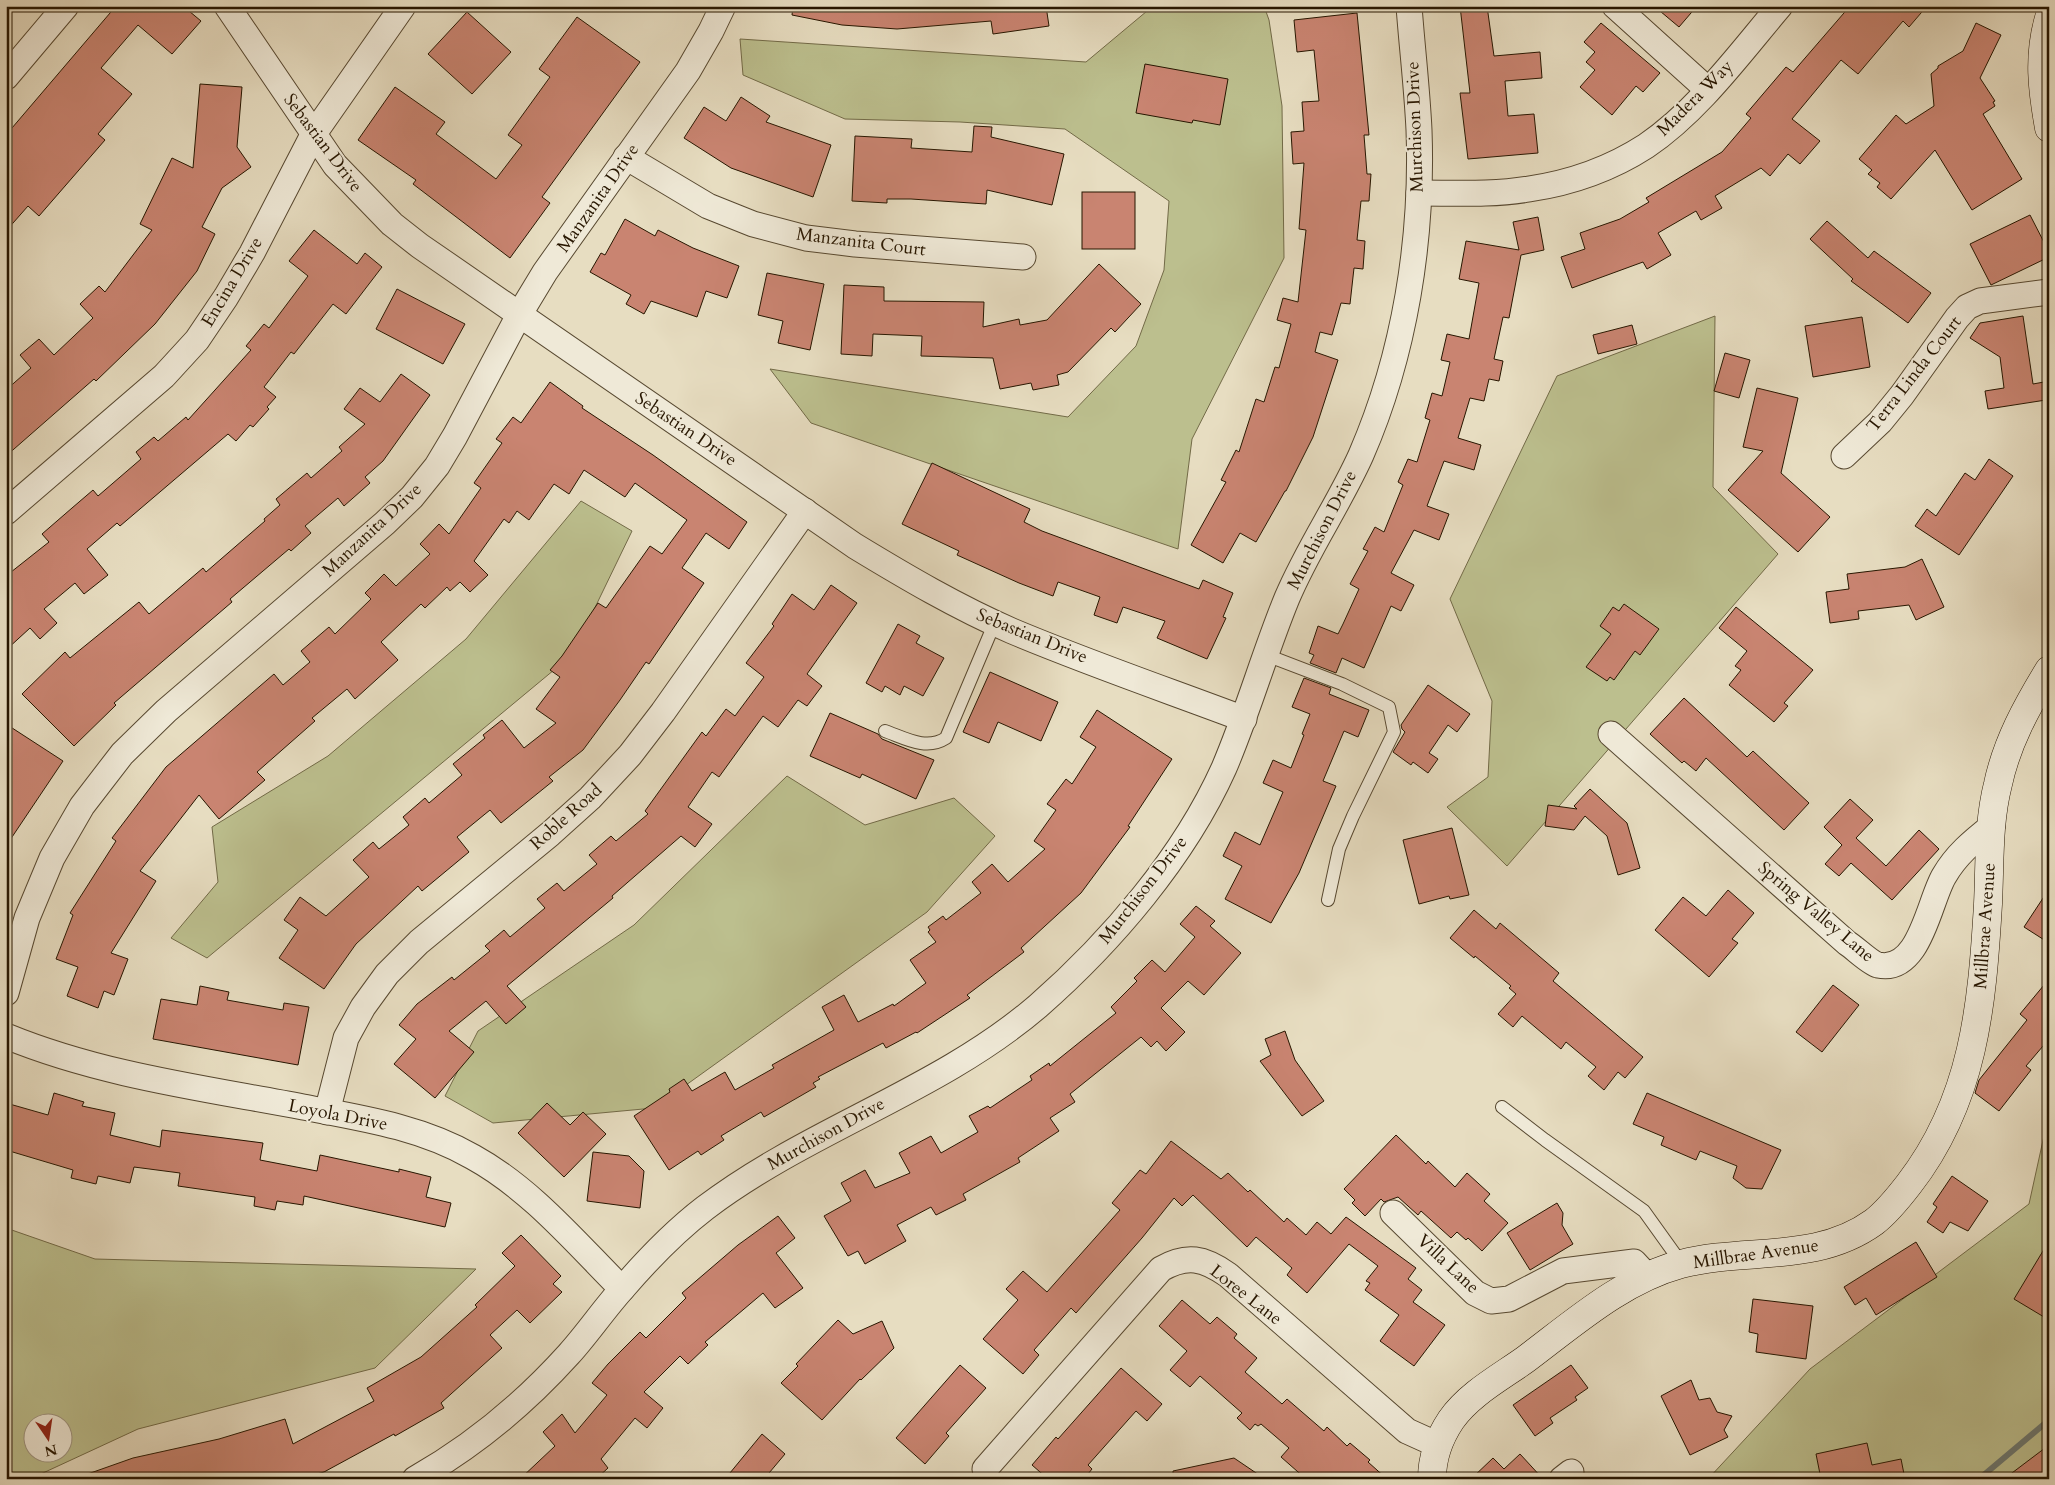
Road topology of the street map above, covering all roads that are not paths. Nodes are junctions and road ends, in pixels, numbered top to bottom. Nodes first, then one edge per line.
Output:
1 (66, 6) edge
2 (227, 6) edge
3 (404, 6) edge
4 (723, 6) edge
5 (1409, 6) edge
6 (1615, 6) edge
7 (1780, 6) edge
8 (2049, 18) edge
9 (6, 77) edge
10 (1708, 90) junction
11 (2049, 128) edge
12 (313, 135) junction
13 (626, 157) junction
14 (1419, 193) junction
15 (1023, 257) dead end
16 (2049, 292) edge
17 (519, 314) junction
18 (1844, 456) dead end
19 (805, 511) junction
20 (6, 512) edge
21 (995, 622) junction
22 (1266, 655) junction
23 (2049, 670) edge
24 (1244, 719) junction
25 (885, 731) dead end
26 (1611, 734) dead end
27 (1992, 826) junction
28 (1328, 900) dead end
29 (6, 993) edge
30 (6, 1036) edge
31 (1502, 1107) dead end
32 (327, 1112) junction
33 (1393, 1212) dead end
34 (1682, 1264) junction
35 (1647, 1276) junction
36 (622, 1289) junction
37 (1438, 1445) junction
38 (985, 1468) dead end
39 (415, 1479) edge
40 (1432, 1479) edge

1 - 9 street
2 - 12 street, Sebastian Drive
3 - 12 street, Encina Drive
4 - 13 street, Manzanita Drive
5 - 14 street, Murchison Drive
6 - 10 street
7 - 10 street, Madera Way
8 - 11 street
10 - 14 street, Madera Way
12 - 17 street, Sebastian Drive
12 - 20 street, Encina Drive
13 - 15 street, Manzanita Court
13 - 17 street, Manzanita Drive
14 - 22 street, Murchison Drive
16 - 18 street, Terra Linda Court
17 - 19 street, Sebastian Drive
17 - 29 street, Manzanita Drive
19 - 21 street, Sebastian Drive
19 - 32 street, Roble Road
21 - 24 street, Sebastian Drive
21 - 25 lane
22 - 24 street, Murchison Drive
22 - 28 lane
23 - 27 street, Millbrae Avenue
24 - 36 street, Murchison Drive
26 - 27 street, Spring Valley Lane
27 - 34 street, Millbrae Avenue
30 - 32 street, Loyola Drive
31 - 34 lane
32 - 36 street, Loyola Drive
33 - 35 street, Villa Lane
34 - 35 street, Millbrae Avenue
35 - 37 street, Millbrae Avenue
36 - 39 street, Murchison Drive
37 - 38 street, Loree Lane
37 - 40 street, Millbrae Avenue

